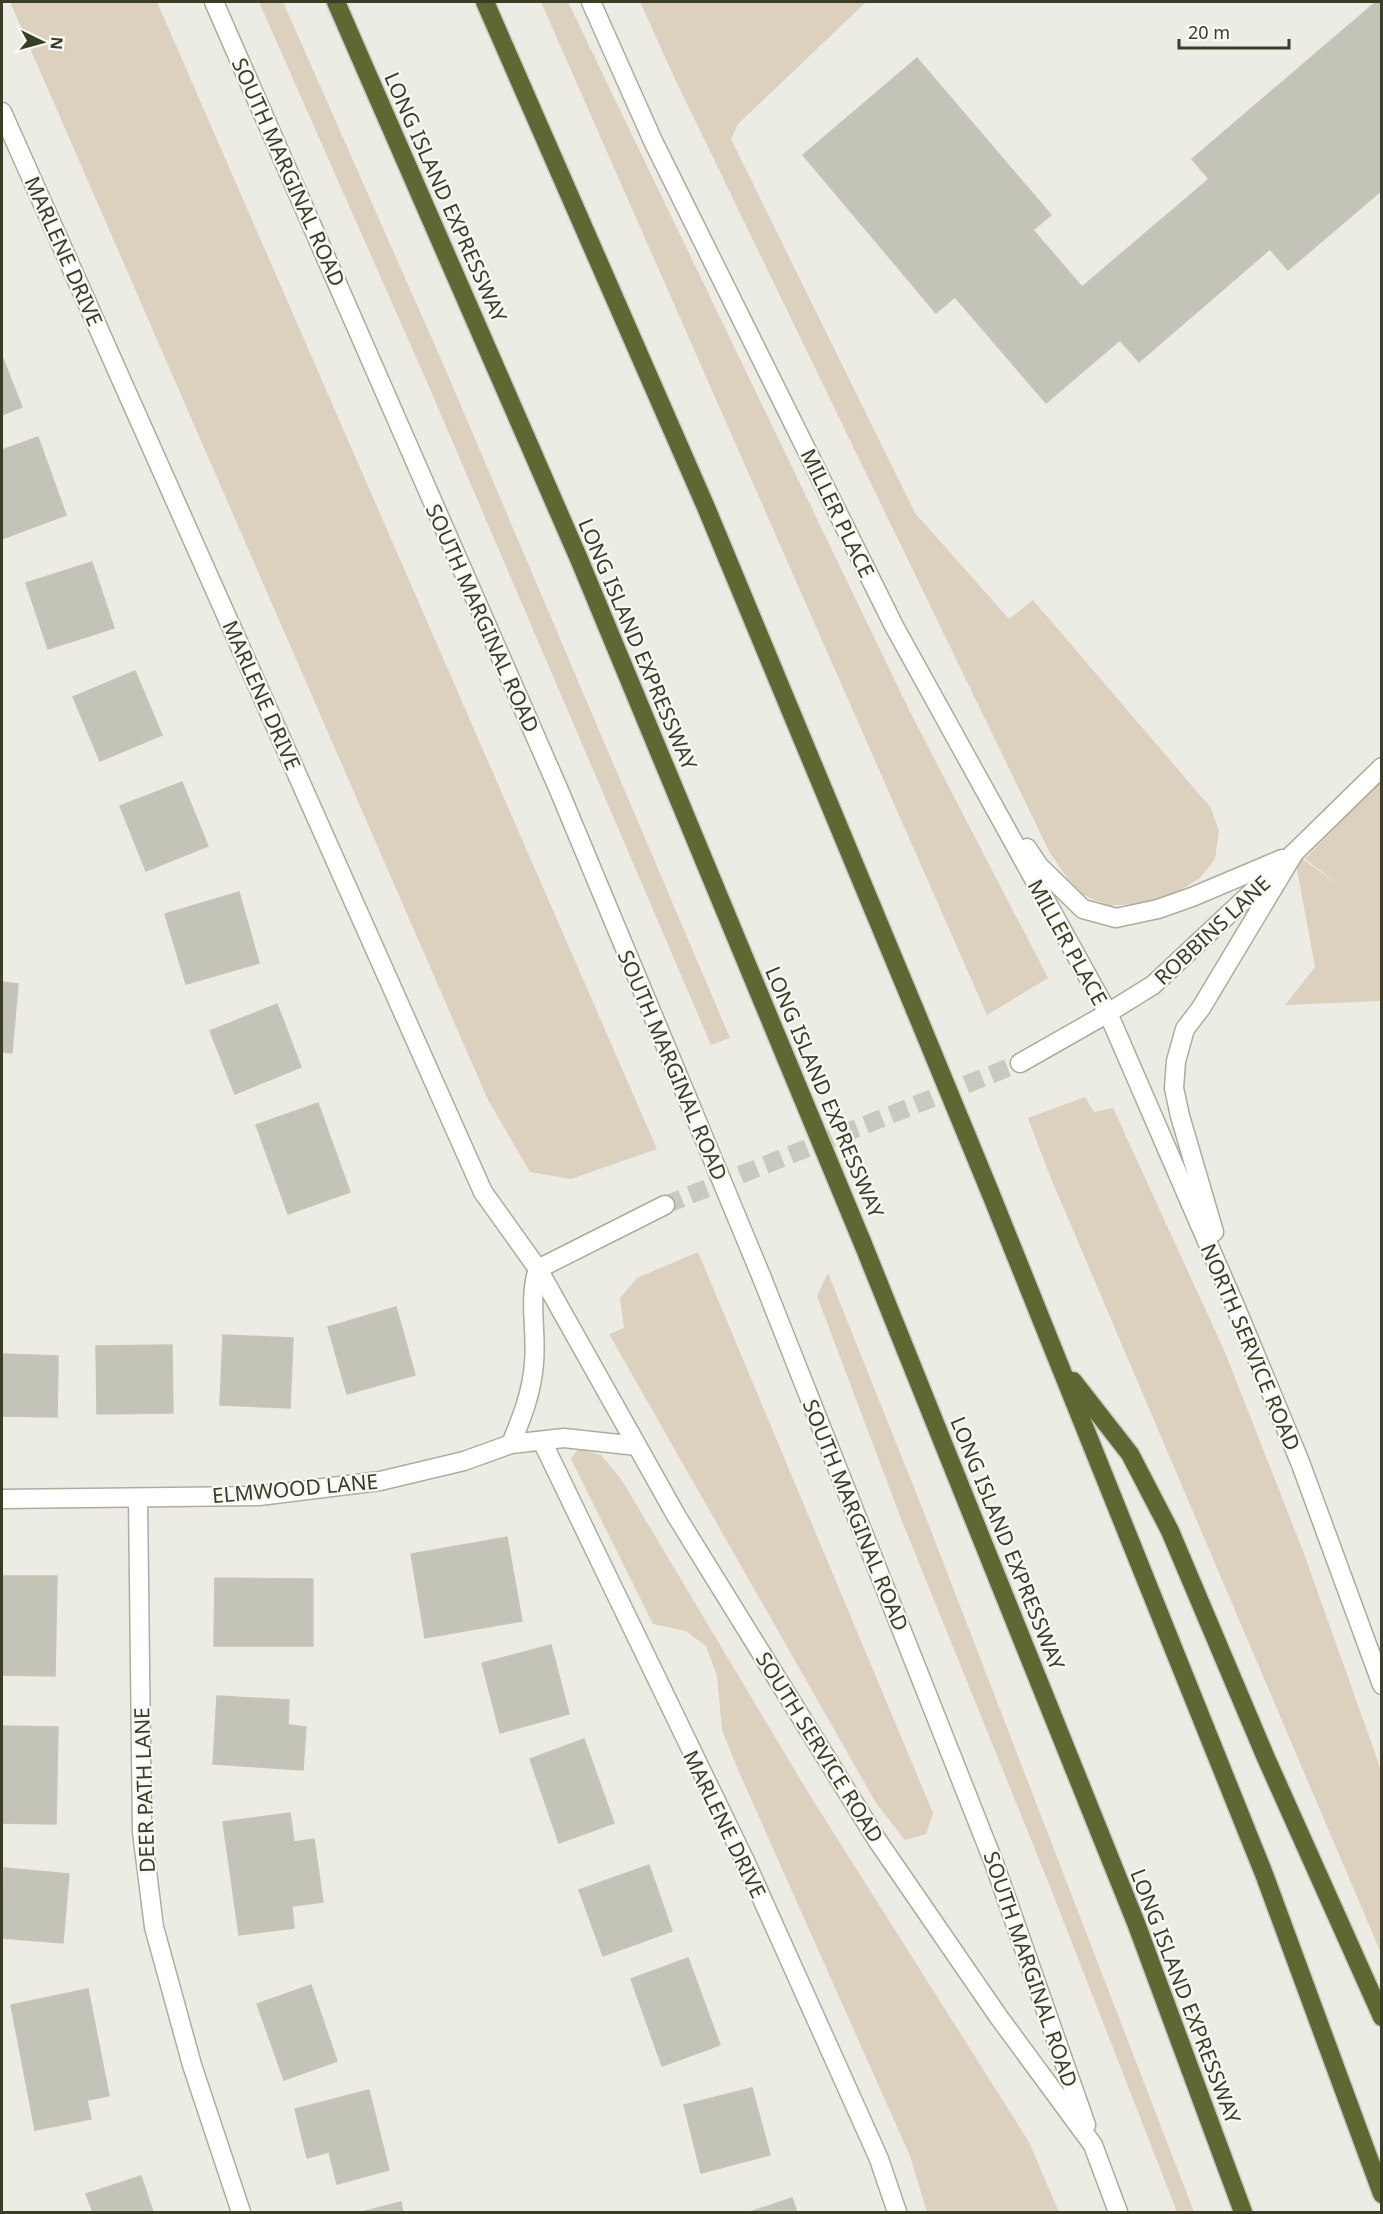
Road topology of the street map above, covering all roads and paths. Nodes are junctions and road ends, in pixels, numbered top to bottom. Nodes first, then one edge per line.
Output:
1 (214, 2) edge
2 (336, 2) edge
3 (485, 2) edge
4 (591, 2) edge
5 (2, 112) edge
6 (959, 746) junction
7 (1382, 766) edge
8 (1294, 853) junction
9 (1108, 1014) junction
10 (1020, 1063) tunnel mouth
11 (665, 1205) tunnel mouth
12 (538, 1269) junction
13 (1236, 1308) junction
14 (1059, 1364) junction
15 (542, 1441) junction
16 (512, 1444) junction
17 (637, 1446) junction
18 (138, 1498) junction
19 (2, 1499) edge
20 (1382, 1685) edge
21 (1382, 2017) edge
22 (1093, 2145) junction
23 (1382, 2194) edge
24 (241, 2212) edge
25 (897, 2212) edge
26 (1118, 2212) edge
27 (1243, 2212) edge

1 - 22 street, SOUTH MARGINAL ROAD, bridge
2 - 27 highway, LONG ISLAND EXPRESSWAY, bridge
3 - 14 highway, bridge
4 - 6 street, MILLER PLACE
5 - 12 street, MARLENE DRIVE
6 - 8 street
6 - 9 street, MILLER PLACE
7 - 8 street, ROBBINS LANE
8 - 9 street, ROBBINS LANE
8 - 13 street
9 - 10 street, ROBBINS LANE
9 - 13 street, NORTH SERVICE ROAD
11 - 12 street
12 - 16 street
12 - 17 street, SOUTH SERVICE ROAD
13 - 20 street, NORTH SERVICE ROAD
14 - 21 highway
14 - 23 highway
15 - 16 street, ELMWOOD LANE
15 - 17 street, ELMWOOD LANE
15 - 25 street, MARLENE DRIVE
16 - 18 street, ELMWOOD LANE
17 - 22 street, SOUTH SERVICE ROAD
18 - 19 street, ELMWOOD LANE
18 - 24 street, DEER PATH LANE
22 - 26 street, SOUTH SERVICE ROAD

